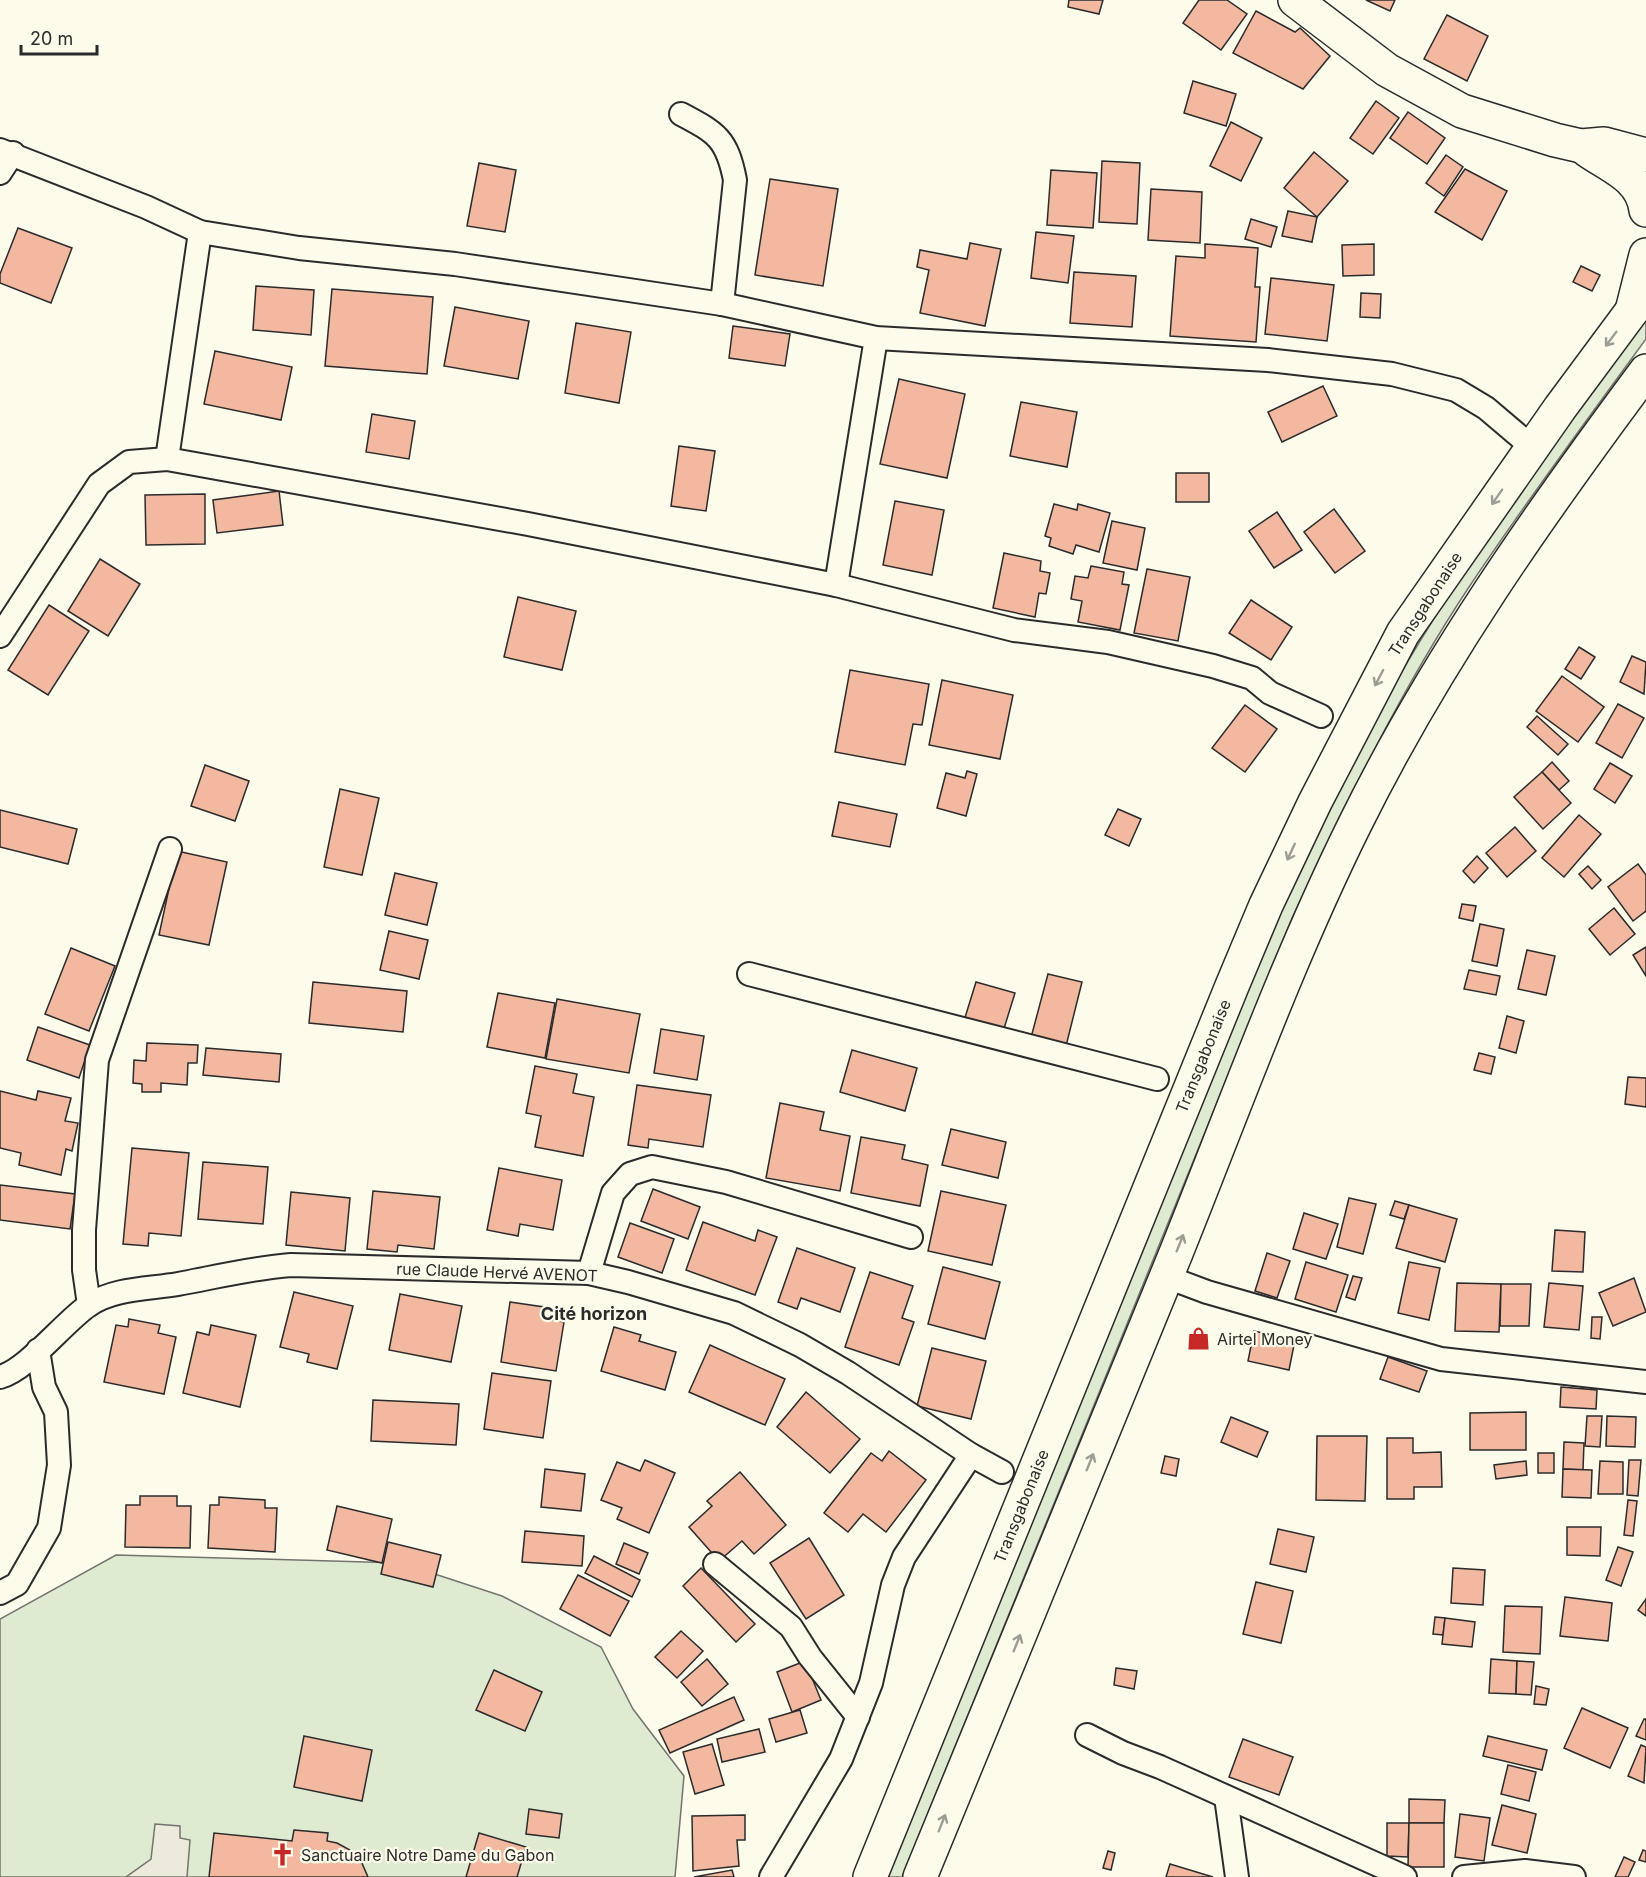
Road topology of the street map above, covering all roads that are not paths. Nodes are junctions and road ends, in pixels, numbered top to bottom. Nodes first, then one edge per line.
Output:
1 (1295, 0) edge
2 (681, 114) dead end
3 (1581, 146) junction
4 (6, 152) edge
5 (1646, 155) edge
6 (0, 173) edge
7 (1646, 210) edge
8 (200, 232) junction
9 (1646, 255) edge
10 (1639, 302) edge
11 (722, 304) junction
12 (876, 338) junction
13 (1646, 371) edge
14 (1532, 447) junction
15 (167, 459) junction
16 (836, 585) junction
17 (0, 636) edge
18 (1321, 716) dead end
19 (170, 849) dead end
20 (749, 974) dead end
21 (1157, 1079) dead end
22 (911, 1237) dead end
23 (589, 1273) junction
24 (1167, 1277) junction
25 (89, 1305) junction
26 (38, 1350) junction
27 (0, 1377) edge
28 (1646, 1382) edge
29 (971, 1455) junction
30 (1002, 1472) dead end
31 (715, 1564) dead end
32 (0, 1593) edge
33 (858, 1717) junction
34 (1087, 1735) dead end
35 (1226, 1797) junction
36 (771, 1877) edge
37 (870, 1877) edge
38 (920, 1877) edge
39 (1237, 1877) edge
40 (1405, 1877) edge
41 (1464, 1877) edge
42 (1574, 1877) edge

1 - 3 main road
2 - 11 street
3 - 5 main road
3 - 7 main road
4 - 6 street
4 - 8 street
8 - 11 street
8 - 15 street
9 - 10 main road
10 -> 14 main road, Transgabonaise
11 - 12 street
12 - 14 street
12 - 16 street
24 -> 13 main road
14 -> 37 main road, Transgabonaise
15 - 16 street
15 - 17 street
16 - 18 street
19 - 25 street
20 - 21 street
22 - 23 street
23 - 25 street, rue Claude Hervé AVENOT
23 - 29 street, rue Claude Hervé AVENOT
24 - 28 street
38 -> 24 main road
25 - 26 street, rue Claude Hervé AVENOT
26 - 27 street, rue Claude Hervé AVENOT
26 - 32 street
29 - 30 street, rue Claude Hervé AVENOT
29 - 33 street
31 - 33 street
33 - 36 street
34 - 35 street
35 - 39 street
35 - 40 street
41 - 42 street

